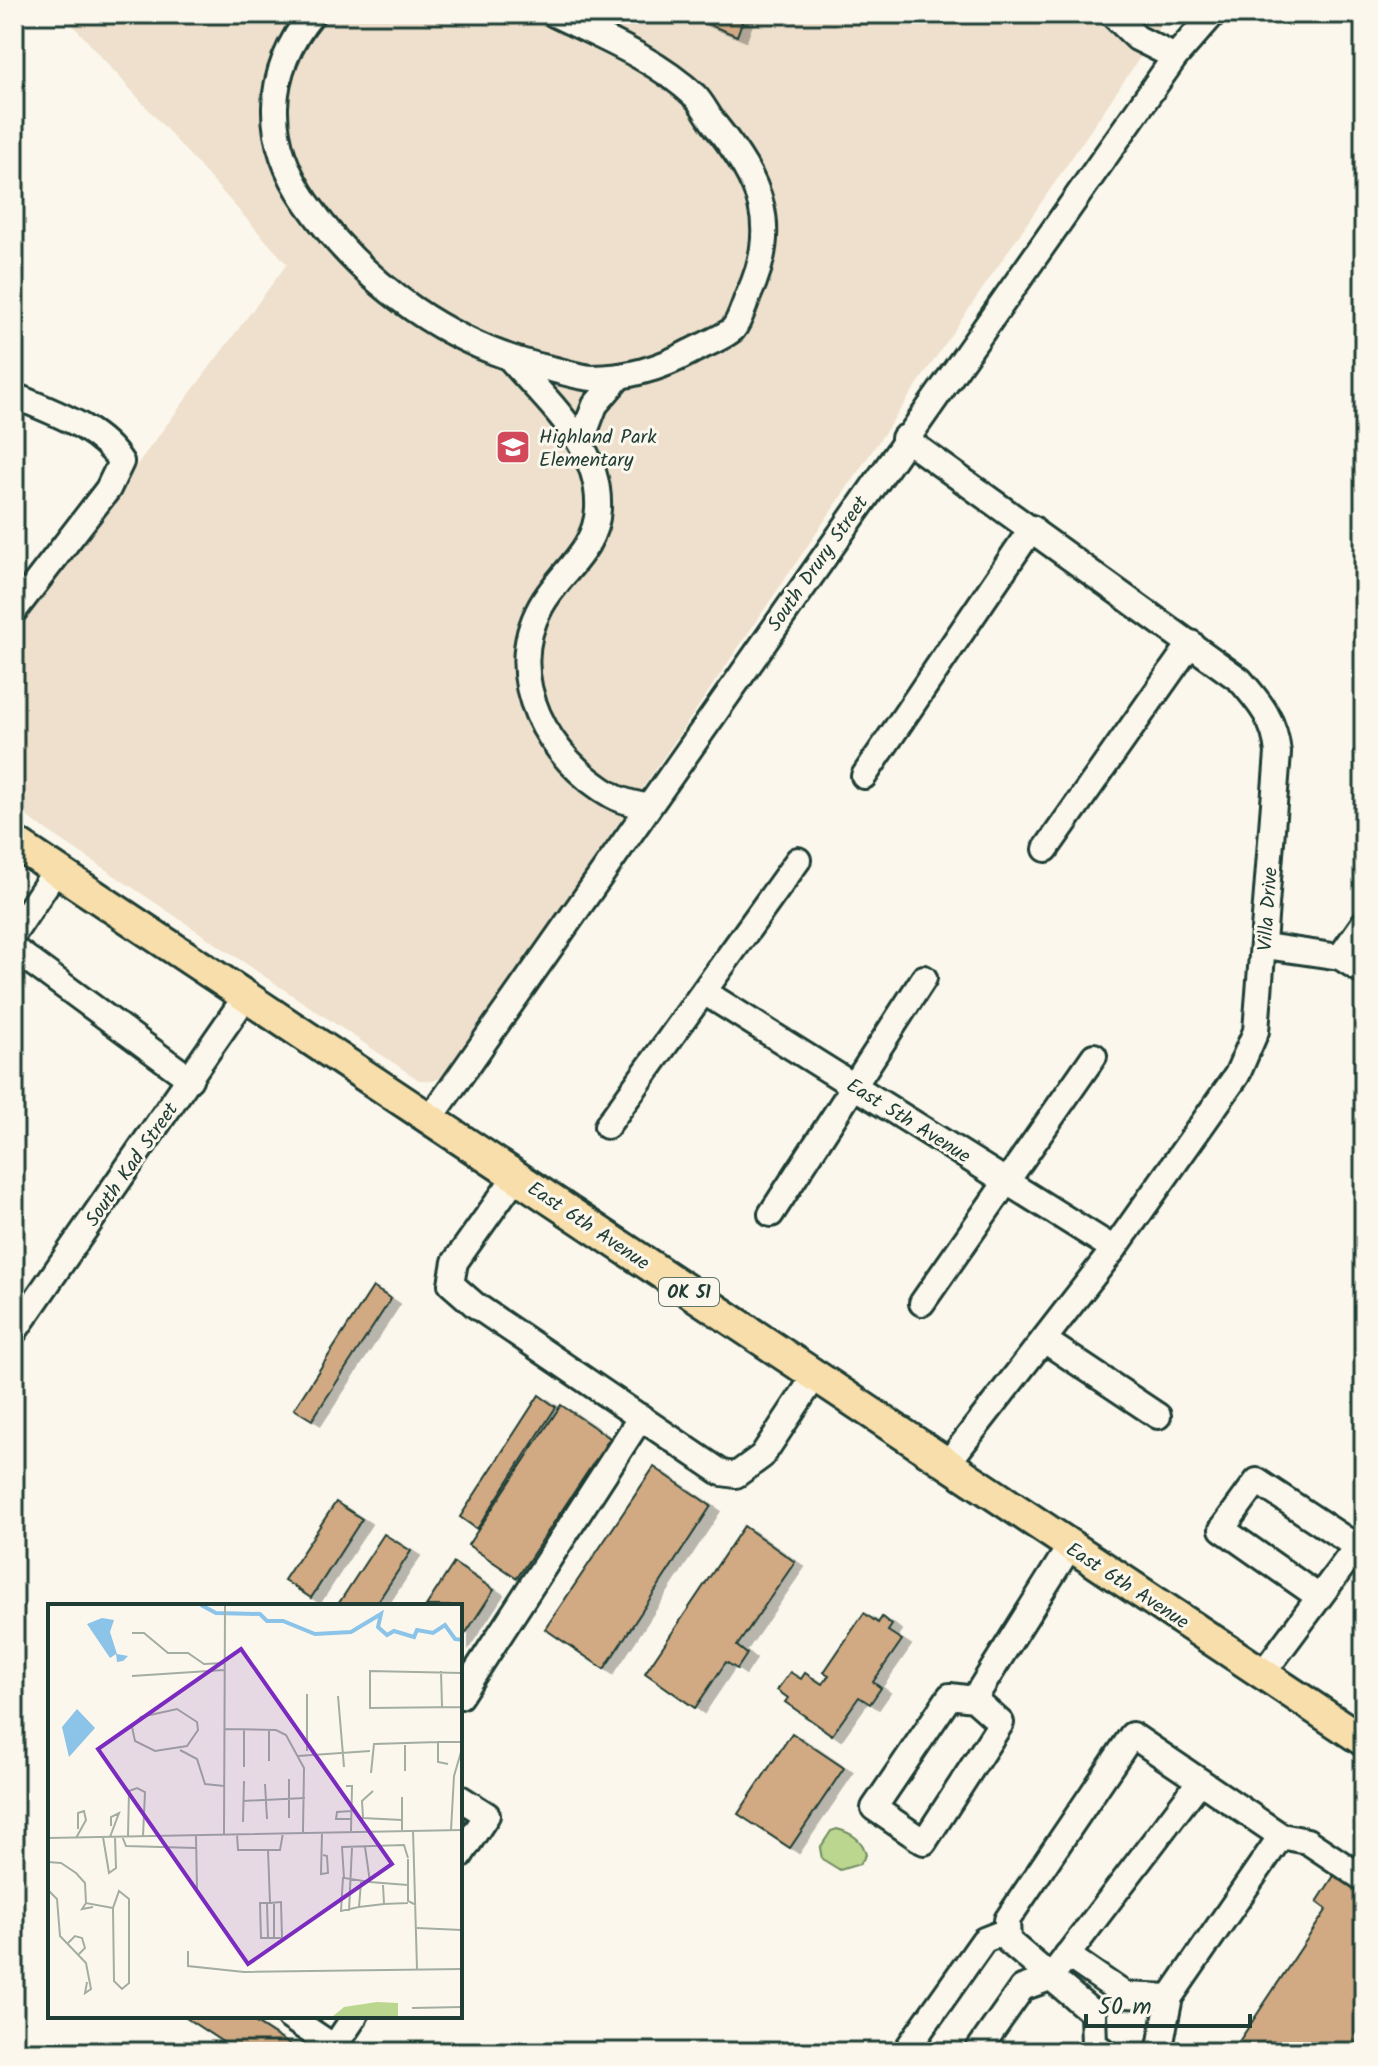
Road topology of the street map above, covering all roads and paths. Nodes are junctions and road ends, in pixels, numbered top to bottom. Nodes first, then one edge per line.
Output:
1 (312, 14) edge
2 (554, 14) edge
3 (1112, 14) edge
4 (1209, 16) edge
5 (1175, 57) junction
6 (512, 361) junction
7 (620, 376) junction
8 (14, 404) edge
9 (904, 438) junction
10 (581, 442) junction
11 (1032, 528) junction
12 (14, 611) edge
13 (1191, 643) junction
14 (864, 776) dead end
15 (648, 807) junction
16 (14, 842) edge
17 (1046, 849) dead end
18 (798, 860) dead end
19 (56, 870) junction
20 (1364, 923) edge
21 (14, 933) edge
22 (1265, 946) junction
23 (14, 949) edge
24 (1340, 957) junction
25 (1364, 972) edge
26 (924, 978) dead end
27 (704, 992) junction
28 (246, 996) junction
29 (1094, 1056) dead end
30 (190, 1079) junction
31 (854, 1086) junction
32 (430, 1119) junction
33 (607, 1126) dead end
34 (516, 1176) junction
35 (1007, 1182) junction
36 (771, 1214) dead end
37 (1114, 1249) junction
38 (922, 1303) dead end
39 (14, 1332) edge
40 (1044, 1340) junction
41 (815, 1376) junction
42 (1158, 1416) dead end
43 (641, 1417) junction
44 (947, 1464) junction
45 (1360, 1542) edge
46 (1070, 1546) junction
47 (1319, 1597) junction
48 (1263, 1673) junction
49 (462, 1693) edge
50 (974, 1699) junction
51 (1364, 1741) edge
52 (1200, 1781) junction
53 (462, 1799) edge
54 (1281, 1836) junction
55 (462, 1853) edge
56 (1364, 1879) edge
57 (1007, 1931) junction
58 (1067, 1955) junction
59 (1050, 1978) junction
60 (1170, 1997) junction
61 (291, 2018) edge
62 (354, 2018) edge
63 (1096, 2049) edge
64 (905, 2052) edge
65 (977, 2052) edge
66 (1159, 2052) edge

1 - 6 street
2 - 7 street
3 - 5 street
4 - 5 street, South Drury Street
5 - 9 street, South Drury Street
6 - 7 street
6 - 10 street
7 - 10 street
8 - 12 street
9 - 11 street, Villa Drive
9 - 15 street, South Drury Street
10 - 15 street
11 - 13 street, Villa Drive
11 - 14 street
13 - 17 street
13 - 22 street, Villa Drive
15 - 32 street, South Drury Street
16 - 19 main road, East 6th Avenue / OK 51
18 - 27 street
19 - 21 street
19 - 28 main road, East 6th Avenue / OK 51
20 - 24 street
22 - 24 street
22 - 37 street, Villa Drive
23 - 30 street
24 - 25 street
26 - 31 street
27 - 31 street, East 5th Avenue
27 - 33 street
28 - 30 street, South Kad Street
28 - 32 main road, East 6th Avenue / OK 51
29 - 35 street
30 - 39 street, South Kad Street
31 - 35 street, East 5th Avenue
31 - 36 street
32 - 34 main road, East 6th Avenue / OK 51
34 - 41 main road, East 6th Avenue / OK 51
34 - 43 street
35 - 37 street, East 5th Avenue
35 - 38 street
37 - 40 street, Villa Drive
40 - 42 street
40 - 44 street, Villa Drive
41 - 43 street
41 - 44 main road, East 6th Avenue / OK 51
43 - 49 street
44 - 46 main road, East 6th Avenue / OK 51
45 - 47 street
45 - 47 street
46 - 48 main road, East 6th Avenue / OK 51
46 - 50 street
47 - 48 street
48 - 51 main road, East 6th Avenue / OK 51
50 - 50 street
52 - 54 street
52 - 57 street
52 - 58 street
53 - 55 street
54 - 56 street
54 - 60 street
57 - 59 street
57 - 64 street
58 - 59 street
58 - 60 street
59 - 63 street
59 - 65 street
60 - 66 street
61 - 62 street

